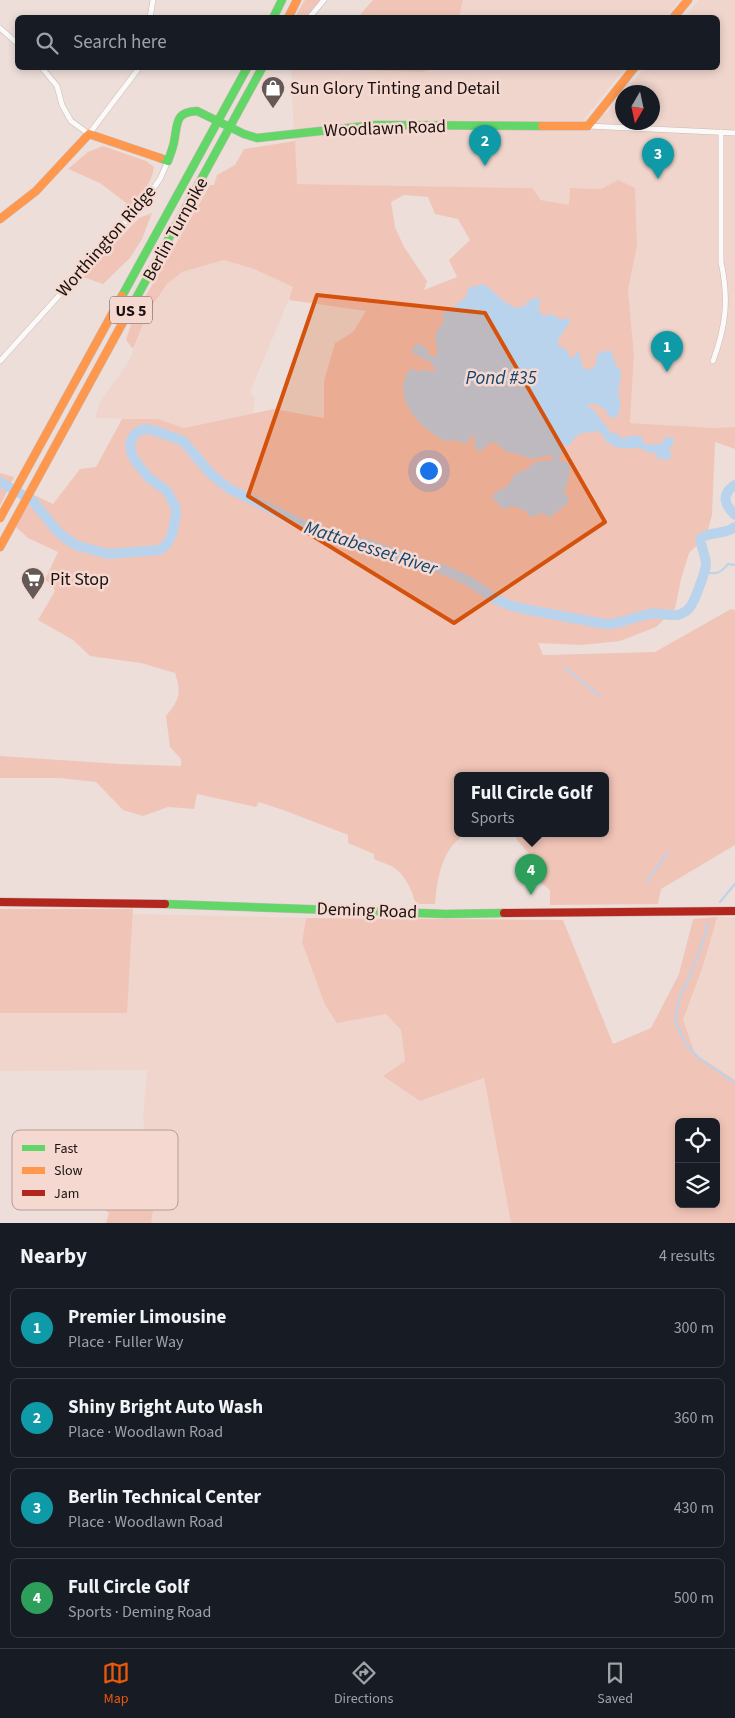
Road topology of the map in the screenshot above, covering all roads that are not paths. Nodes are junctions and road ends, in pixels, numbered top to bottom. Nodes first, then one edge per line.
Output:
1 (152, 0) edge
2 (282, 0) edge
3 (297, 0) edge
4 (324, 0) edge
5 (688, 0) edge
6 (150, 15) edge
7 (274, 15) edge
8 (290, 15) edge
9 (312, 15) edge
10 (676, 15) edge
11 (0, 28) edge
12 (15, 41) edge
13 (44, 70) edge
14 (138, 70) edge
15 (246, 70) edge
16 (261, 70) edge
17 (632, 70) edge
18 (218, 122) junction
19 (588, 126) junction
20 (230, 128) junction
21 (721, 132) junction
22 (735, 132) edge
23 (89, 134) junction
24 (168, 161) junction
25 (0, 219) edge
26 (0, 361) edge
27 (713, 361) dead end
28 (0, 518) edge
29 (0, 548) edge
30 (0, 902) edge
31 (735, 911) edge

1 - 6 street
2 - 7 main road
3 - 8 main road
4 - 9 street
5 - 10 main road
11 - 12 street
13 - 23 street
14 - 23 street
15 - 18 main road, Berlin Turnpike / US 5
16 - 20 main road, Berlin Turnpike / US 5
17 - 19 main road
18 - 20 main road, Woodlawn Road
18 - 24 main road, Worthington Ridge
18 - 28 main road, Berlin Turnpike / US 5
19 - 20 main road, Woodlawn Road
19 - 21 street, Woodlawn Road
20 - 29 main road, Berlin Turnpike / US 5
21 - 22 street, Woodlawn Road
21 - 27 street
23 - 24 main road
23 - 25 main road
24 - 26 street, Worthington Ridge
30 - 31 main road, Deming Road

